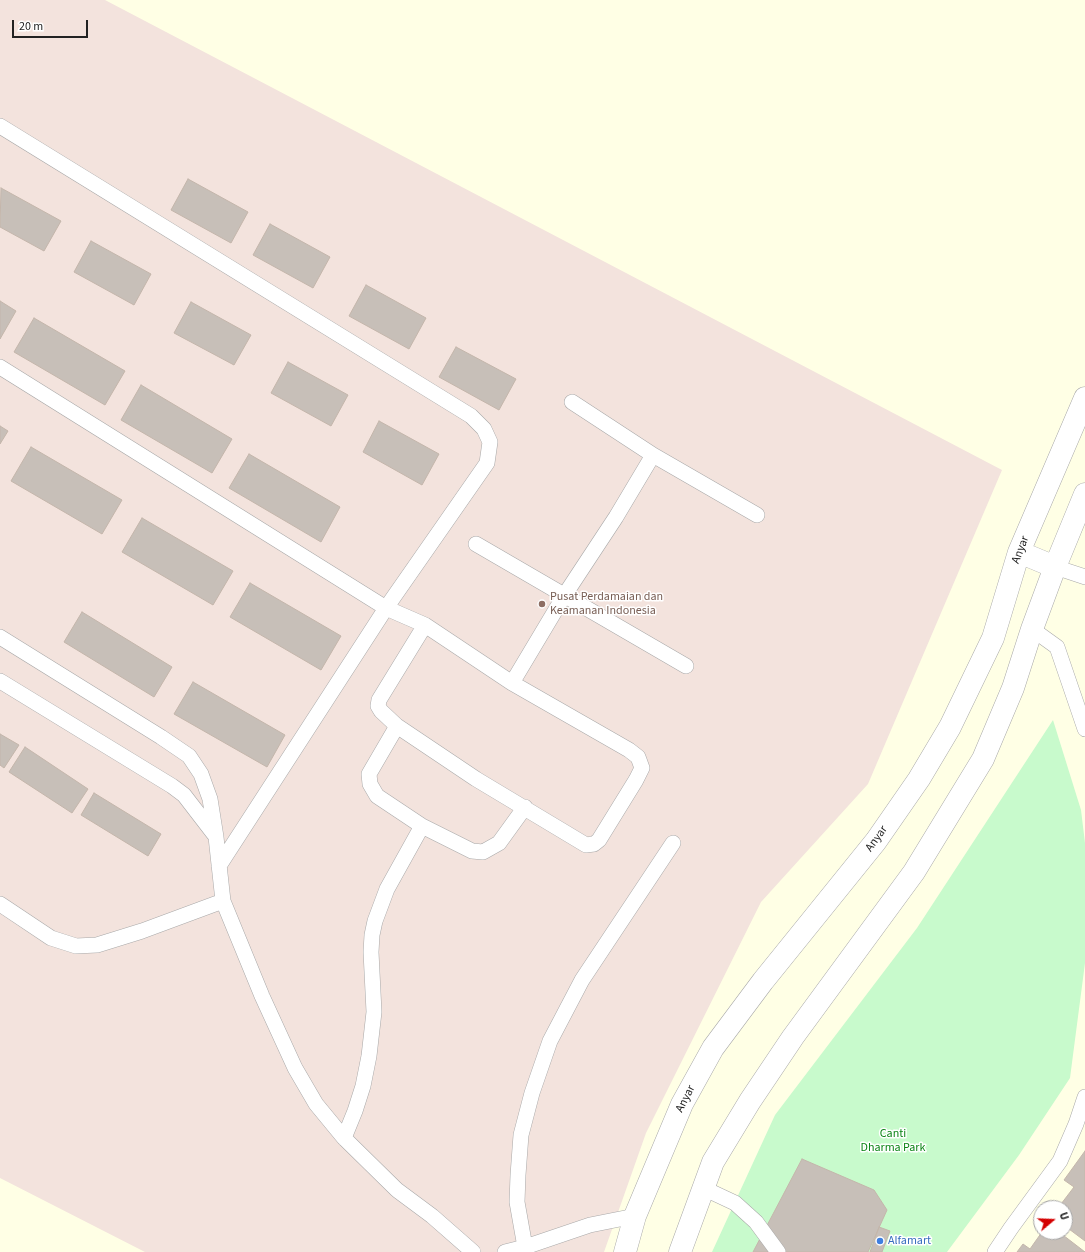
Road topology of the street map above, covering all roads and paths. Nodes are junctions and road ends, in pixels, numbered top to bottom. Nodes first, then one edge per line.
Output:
1 (0, 126) edge
2 (0, 367) edge
3 (1085, 398) edge
4 (572, 402) dead end
5 (653, 455) junction
6 (1085, 494) edge
7 (757, 515) dead end
8 (476, 544) dead end
9 (1019, 552) junction
10 (1055, 567) junction
11 (1085, 577) edge
12 (564, 596) junction
13 (386, 608) junction
14 (425, 625) junction
15 (1032, 629) junction
16 (0, 637) edge
17 (686, 666) dead end
18 (0, 681) edge
19 (512, 683) junction
20 (397, 726) junction
21 (1085, 729) edge
22 (524, 808) junction
23 (422, 826) junction
24 (216, 837) junction
25 (673, 843) dead end
26 (219, 866) junction
27 (223, 901) junction
28 (0, 904) edge
29 (1085, 1097) edge
30 (344, 1138) junction
31 (703, 1188) junction
32 (635, 1216) junction
33 (525, 1247) junction
34 (472, 1252) edge
35 (505, 1252) edge
36 (625, 1252) edge
37 (680, 1252) edge
38 (778, 1252) edge
39 (995, 1252) edge

1 - 13 lane
2 - 13 lane
3 - 9 street, Anyar
4 - 5 lane
5 - 7 lane
5 - 12 lane
6 - 10 street
8 - 12 lane
9 - 10 street
9 - 32 street, Anyar
10 - 11 lane
10 - 15 street
12 - 17 lane
12 - 19 lane
13 - 14 lane
13 - 26 lane
14 - 19 lane
14 - 20 lane
15 - 21 lane
15 - 31 street
16 - 24 lane
18 - 24 lane
19 - 22 lane
20 - 22 lane
20 - 23 lane
22 - 23 lane
23 - 30 lane
24 - 26 lane
25 - 33 lane
26 - 27 lane
27 - 28 lane
27 - 30 lane
29 - 39 lane
30 - 34 lane
31 - 37 street
31 - 38 lane
32 - 33 lane
32 - 36 street, Anyar
33 - 35 lane

